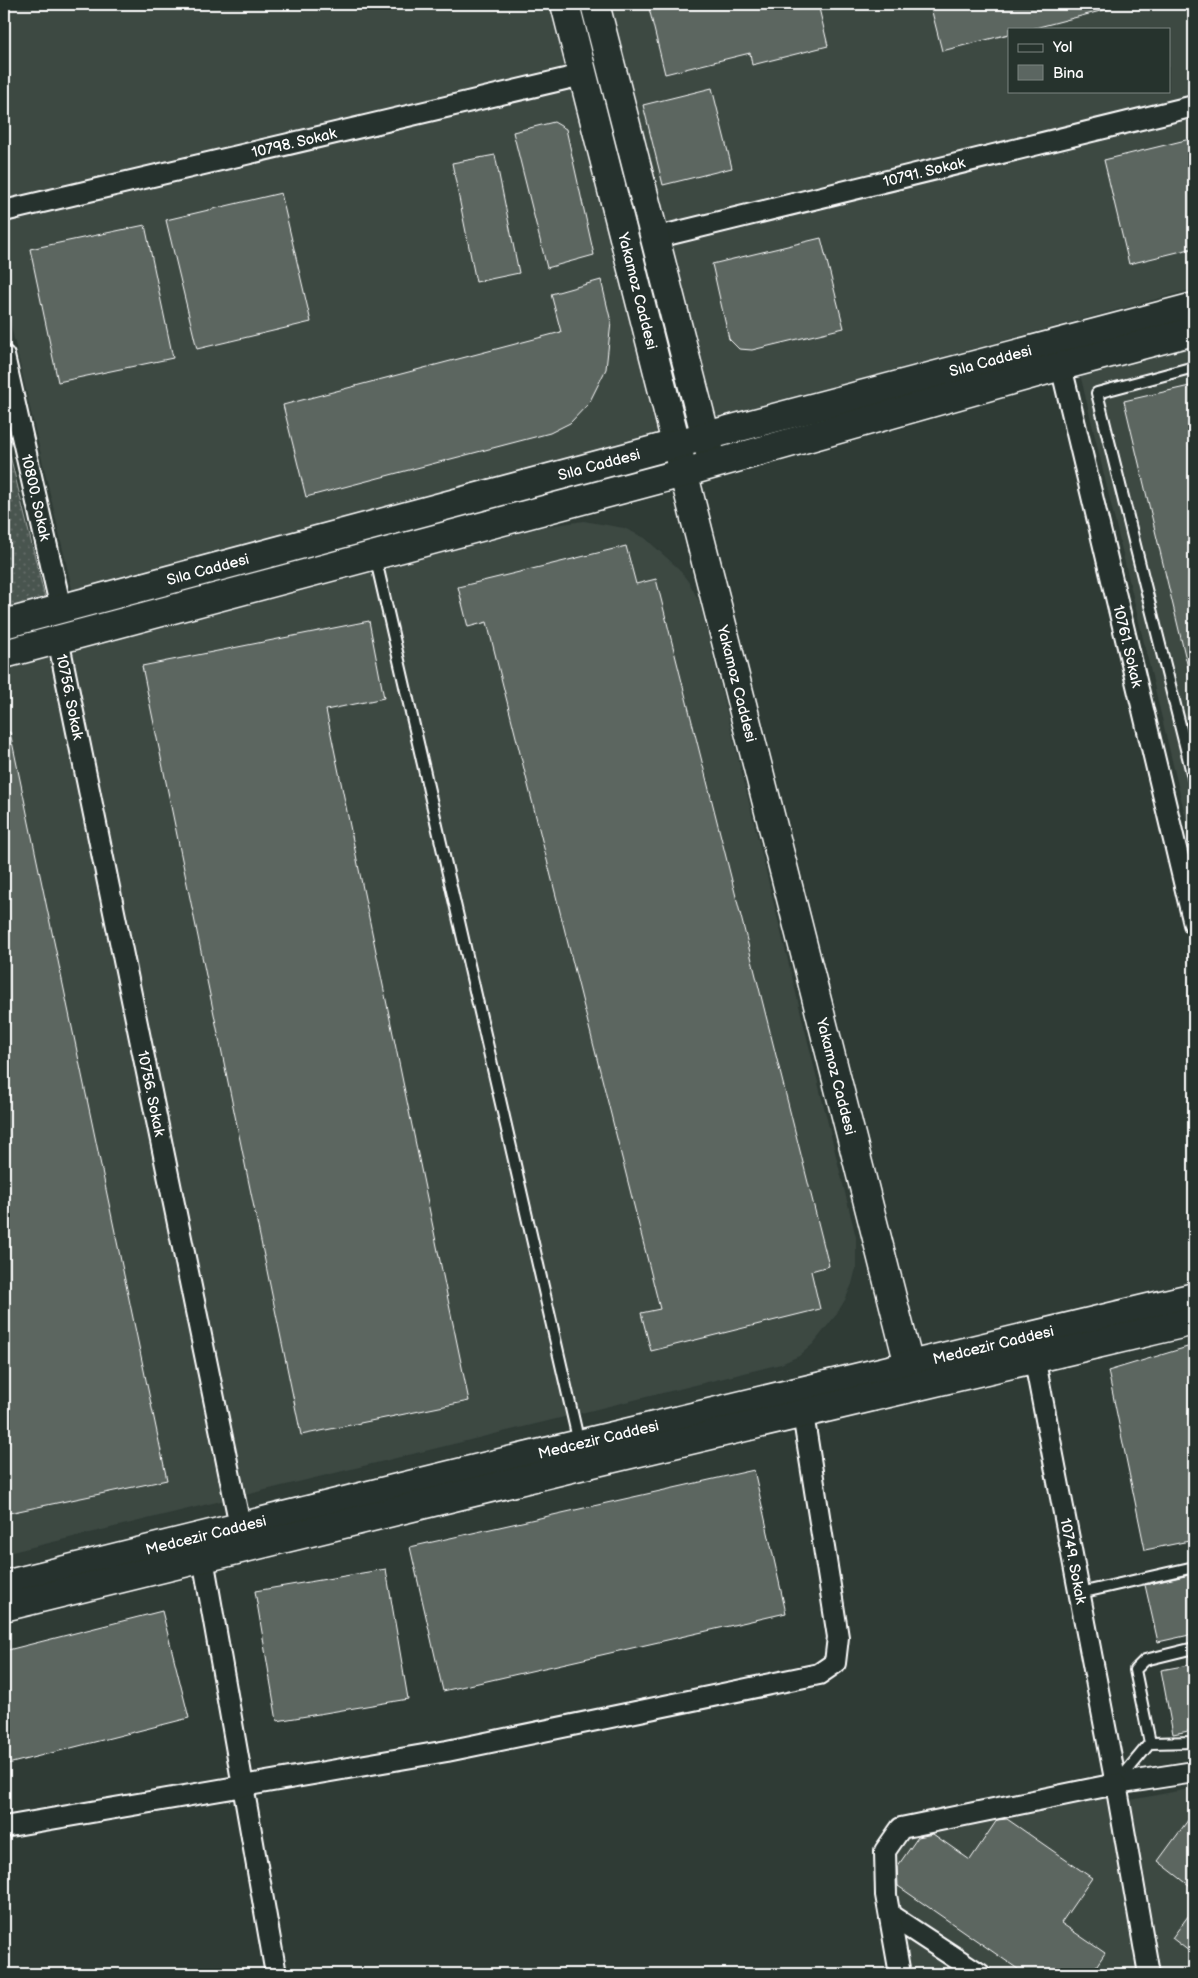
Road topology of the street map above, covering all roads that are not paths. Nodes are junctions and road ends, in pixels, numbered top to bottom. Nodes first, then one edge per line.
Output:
1 (565, 4) edge
2 (595, 4) edge
3 (582, 75) junction
4 (1194, 106) edge
5 (4, 211) edge
6 (654, 238) junction
7 (1194, 307) edge
8 (1194, 331) edge
9 (4, 356) edge
10 (1061, 366) junction
11 (1194, 368) edge
12 (706, 436) junction
13 (676, 444) junction
14 (713, 464) junction
15 (683, 473) junction
16 (374, 555) junction
17 (61, 609) junction
18 (4, 624) edge
19 (58, 639) junction
20 (4, 654) edge
21 (1194, 780) edge
22 (1194, 924) edge
23 (1194, 1297) edge
24 (1194, 1321) edge
25 (1033, 1348) junction
26 (909, 1365) junction
27 (804, 1414) junction
28 (579, 1444) junction
29 (243, 1537) junction
30 (199, 1548) junction
31 (1194, 1567) edge
32 (4, 1586) edge
33 (1080, 1593) junction
34 (4, 1607) edge
35 (1194, 1648) edge
36 (1194, 1742) edge
37 (1150, 1743) junction
38 (1194, 1772) edge
39 (1116, 1784) junction
40 (244, 1786) junction
41 (4, 1827) edge
42 (890, 1915) junction
43 (276, 1974) edge
44 (900, 1974) edge
45 (980, 1974) edge
46 (1149, 1974) edge

1 - 3 street, Yakamoz Caddesi
2 - 6 street, Yakamoz Caddesi
3 - 5 street, 10798. Sokak
3 - 13 street, Yakamoz Caddesi
4 - 6 street, 10791. Sokak
6 - 12 street, Yakamoz Caddesi
7 - 12 street, Sıla Caddesi
8 - 10 street
9 - 17 street, 10800. Sokak
10 - 14 street
10 - 22 street, 10761. Sokak
11 - 21 lane
12 - 13 street, Sıla Caddesi
12 - 14 street, Yakamoz Caddesi
13 - 15 street, Yakamoz Caddesi
13 - 17 street, Sıla Caddesi
14 - 15 street
15 - 16 street
15 - 26 street, Yakamoz Caddesi
16 - 19 street
16 - 28 lane
17 - 18 street, Sıla Caddesi
19 - 20 street
19 - 29 street, 10756. Sokak
23 - 25 street, Medcezir Caddesi
24 - 25 street, Medcezir Caddesi
25 - 26 street, Medcezir Caddesi
25 - 27 street, Medcezir Caddesi
25 - 33 street, 10749. Sokak
26 - 28 street, Medcezir Caddesi
27 - 29 street, Medcezir Caddesi
27 - 40 street
28 - 29 street, Medcezir Caddesi
29 - 30 street, Medcezir Caddesi
30 - 32 street, Medcezir Caddesi
30 - 34 street, Medcezir Caddesi
30 - 40 street
31 - 33 lane
33 - 39 street, 10749. Sokak
35 - 37 lane
36 - 37 lane
37 - 39 lane
38 - 39 street
39 - 42 street
39 - 46 street, 10749. Sokak
40 - 41 street
40 - 43 street
42 - 44 street
42 - 45 street

